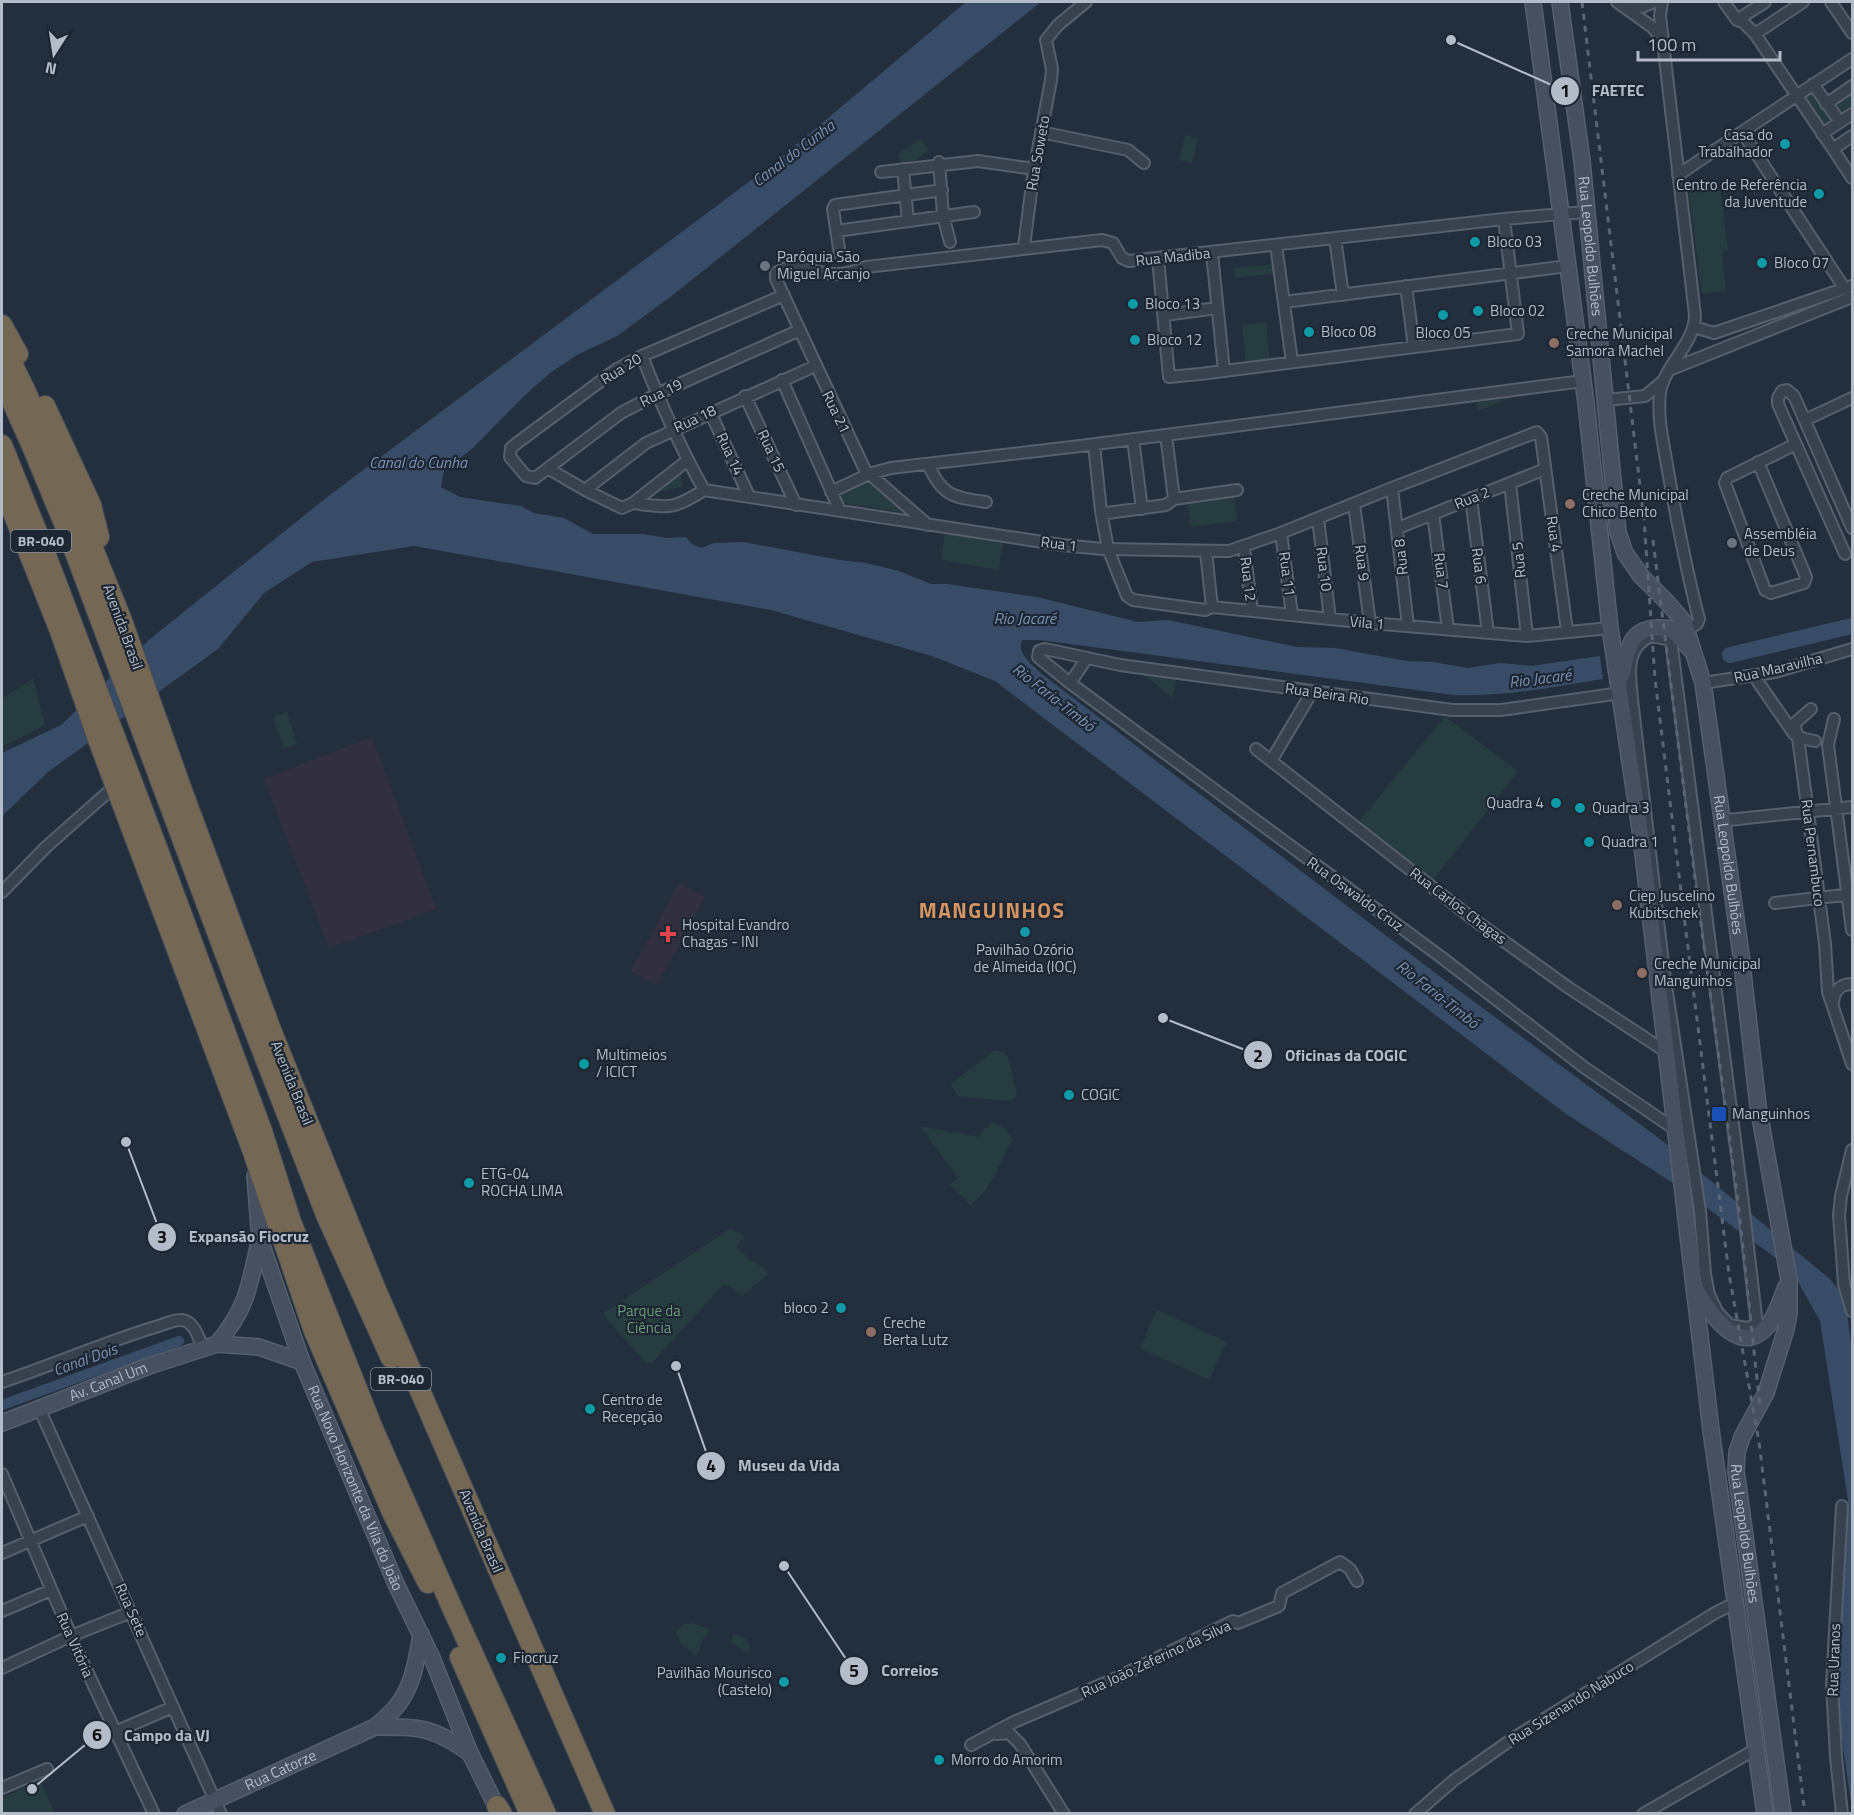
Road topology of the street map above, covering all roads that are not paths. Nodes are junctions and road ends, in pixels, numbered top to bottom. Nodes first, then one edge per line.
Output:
1 (1086, 2) edge
2 (1533, 2) edge
3 (1560, 2) edge
4 (1654, 2) edge
5 (1662, 2) edge
6 (1724, 2) edge
7 (1765, 2) edge
8 (1803, 2) edge
9 (1831, 2) edge
10 (1620, 4) edge
11 (1737, 20) junction
12 (1852, 33) edge
13 (1755, 34) junction
14 (1664, 40) junction
15 (1852, 59) edge
16 (1814, 84) junction
17 (1852, 86) edge
18 (1797, 95) junction
19 (1826, 104) junction
20 (1852, 114) edge
21 (1840, 122) junction
22 (1041, 132) junction
23 (1742, 132) junction
24 (1822, 134) junction
25 (1852, 138) edge
26 (1833, 149) junction
27 (1144, 163) dead end
28 (939, 164) junction
29 (903, 169) junction
30 (1034, 169) junction
31 (881, 172) dead end
32 (1678, 176) junction
33 (1852, 178) edge
34 (942, 190) junction
35 (905, 195) junction
36 (974, 212) dead end
37 (1587, 212) junction
38 (1562, 214) junction
39 (944, 217) junction
40 (1504, 219) junction
41 (908, 221) junction
42 (836, 231) junction
43 (1335, 238) junction
44 (950, 243) dead end
45 (1276, 245) junction
46 (1024, 247) junction
47 (1212, 253) junction
48 (840, 255) dead end
49 (1158, 258) junction
50 (1568, 266) junction
51 (1510, 273) junction
52 (775, 276) joint
53 (1406, 286) junction
54 (1850, 290) edge
55 (784, 295) junction
56 (1343, 295) junction
57 (1284, 302) junction
58 (1217, 308) junction
59 (1165, 315) junction
60 (2, 324) edge
61 (1694, 327) junction
62 (800, 330) junction
63 (2, 343) edge
64 (1414, 347) junction
65 (642, 356) junction
66 (1292, 362) junction
67 (815, 366) junction
68 (1669, 370) junction
69 (1224, 371) junction
70 (2, 379) edge
71 (782, 380) junction
72 (1583, 381) junction
73 (1663, 381) junction
74 (657, 394) junction
75 (745, 396) junction
76 (1852, 398) edge
77 (1606, 400) junction
78 (710, 412) junction
79 (1805, 420) junction
80 (674, 429) junction
81 (1166, 435) junction
82 (1541, 437) joint
83 (1133, 440) junction
84 (1796, 444) junction
85 (2, 445) edge
86 (1094, 445) junction
87 (688, 460) junction
88 (1758, 462) junction
89 (928, 464) junction
90 (549, 469) junction
91 (1545, 469) junction
92 (869, 474) junction
93 (535, 478) joint
94 (1510, 483) junction
95 (2, 485) edge
96 (1392, 488) junction
97 (585, 490) junction
98 (704, 490) junction
99 (1237, 490) dead end
100 (831, 492) junction
101 (749, 496) junction
102 (1471, 498) junction
103 (1174, 499) junction
104 (986, 502) dead end
105 (633, 503) junction
106 (1354, 504) junction
107 (796, 505) junction
108 (1142, 509) junction
109 (840, 511) junction
110 (1101, 511) junction
111 (1433, 513) junction
112 (1318, 518) junction
113 (928, 525) junction
114 (1398, 528) junction
115 (1852, 528) edge
116 (1281, 533) junction
117 (1244, 547) junction
118 (1108, 549) junction
119 (1206, 552) junction
120 (1845, 554) dead end
121 (1212, 607) junction
122 (1252, 611) junction
123 (1292, 614) junction
124 (1330, 619) junction
125 (1370, 623) junction
126 (1408, 626) junction
127 (1610, 628) junction
128 (125, 629) junction
129 (1448, 629) junction
130 (1688, 629) junction
131 (1567, 631) junction
132 (1488, 633) junction
133 (1527, 636) junction
134 (71, 642) junction
135 (1852, 649) edge
136 (1694, 654) junction
137 (1038, 655) joint
138 (1087, 658) junction
139 (1754, 676) junction
140 (1070, 683) junction
141 (1703, 683) junction
142 (1620, 688) junction
143 (1312, 692) junction
144 (1811, 709) dead end
145 (1834, 719) dead end
146 (1797, 735) junction
147 (1815, 741) dead end
148 (157, 748) junction
149 (1256, 749) dead end
150 (1271, 761) junction
151 (116, 762) junction
152 (116, 785) junction
153 (1852, 807) edge
154 (1837, 809) junction
155 (1808, 812) junction
156 (1728, 820) dead end
157 (2, 892) edge
158 (1850, 894) edge
159 (1819, 898) junction
160 (1775, 903) dead end
161 (1852, 930) edge
162 (1852, 984) edge
163 (1833, 1006) junction
164 (1668, 1053) junction
165 (1852, 1057) edge
166 (1676, 1130) junction
167 (252, 1149) junction
168 (1852, 1150) edge
169 (1685, 1152) junction
170 (1851, 1165) edge
171 (260, 1240) junction
172 (1848, 1268) edge
173 (1789, 1275) junction
174 (1694, 1285) junction
175 (1852, 1311) edge
176 (210, 1347) junction
177 (302, 1362) junction
178 (2, 1382) edge
179 (39, 1408) junction
180 (2, 1423) edge
181 (373, 1429) junction
182 (2, 1474) edge
183 (5, 1492) edge
184 (1842, 1506) dead end
185 (392, 1512) junction
186 (88, 1516) junction
187 (29, 1539) junction
188 (2, 1553) edge
189 (1357, 1581) dead end
190 (51, 1590) junction
191 (1735, 1603) junction
192 (2, 1611) edge
193 (131, 1611) junction
194 (421, 1634) junction
195 (71, 1636) junction
196 (2, 1668) edge
197 (173, 1707) junction
198 (375, 1727) junction
199 (115, 1732) junction
200 (994, 1734) junction
201 (971, 1745) dead end
202 (1756, 1749) junction
203 (470, 1753) junction
204 (47, 1768) dead end
205 (2, 1788) edge
206 (218, 1807) edge
207 (500, 1811) edge
208 (154, 1814) edge
209 (185, 1814) edge
210 (530, 1814) edge
211 (546, 1814) edge
212 (591, 1814) edge
213 (605, 1814) edge
214 (1064, 1814) edge
215 (1415, 1814) edge
216 (1642, 1814) edge
217 (1765, 1814) edge
218 (1783, 1814) edge
219 (1842, 1814) edge

1 - 22 street, Rua Soweto
2 - 38 main road, Rua Leopoldo Bulhões
3 - 37 main road, Rua Leopoldo Bulhões
4 - 10 street
5 - 14 street
6 - 11 street
7 - 11 street
8 - 13 street
9 - 12 street
10 - 14 street
11 - 13 street
13 - 18 street
14 - 32 street
15 - 16 street
16 - 18 street
16 - 19 street
17 - 19 street
18 - 23 street
18 - 24 street
19 - 21 street
20 - 21 street
21 - 24 street
22 - 27 street
22 - 30 street, Rua Soweto
23 - 32 street
23 - 54 street
24 - 26 street
25 - 26 street
26 - 33 street
28 - 29 street
28 - 30 street
28 - 34 street
29 - 31 street
29 - 35 street
30 - 46 street, Rua Soweto
32 - 61 street
34 - 35 street
34 - 39 street
35 - 41 street
35 - 42 street
36 - 39 street
37 - 38 street, Rua Madiba
37 - 77 main road, Rua Leopoldo Bulhões
38 - 40 street, Rua Madiba
38 - 50 main road, Rua Leopoldo Bulhões
39 - 41 street
39 - 44 street
40 - 43 street, Rua Madiba
40 - 51 street
41 - 42 street
42 - 48 street
43 - 45 street, Rua Madiba
43 - 56 street
45 - 47 street, Rua Madiba
45 - 57 street
46 - 49 street, Rua Madiba
46 - 52 street, Rua Madiba
47 - 49 street, Rua Madiba
47 - 58 street
49 - 59 street
50 - 51 street
50 - 72 main road, Rua Leopoldo Bulhões
51 - 53 street
51 - 64 street
52 - 55 street, Rua 21
53 - 56 street
53 - 64 street
54 - 61 street
54 - 68 street
55 - 62 street, Rua 21
55 - 65 street, Rua 20
56 - 57 street
57 - 66 street
58 - 59 street
58 - 69 street
59 - 69 street
60 - 128 highway
61 - 68 street
62 - 67 street, Rua 21
62 - 74 street, Rua 19
63 - 128 highway, Avenida Brasil
64 - 66 street
65 - 74 street
65 - 93 street, Rua 20
66 - 69 street
67 - 71 street, Rua 18
67 - 92 street, Rua 21
68 - 73 street
70 - 148 highway, Avenida Brasil / BR-040
71 - 75 street, Rua 18
71 - 100 street
72 - 81 street
72 - 127 main road, Rua Leopoldo Bulhões
73 - 77 street
73 - 130 street
74 - 80 street
74 - 90 street, Rua 19
75 - 78 street, Rua 18
75 - 107 street, Rua 15
76 - 79 street
77 - 130 main road, Rua Leopoldo Bulhões
78 - 80 street, Rua 18
78 - 101 street, Rua 14
79 - 84 street
79 - 115 street
80 - 87 street
80 - 97 street, Rua 18
81 - 83 street
81 - 103 street
82 - 91 street, Rua 4
82 - 96 street, Rua 1
83 - 86 street
83 - 108 street
84 - 88 street
84 - 120 street
85 - 134 highway, BR-040
86 - 89 street
86 - 110 street
87 - 98 street
87 - 105 street
88 - 88 street
89 - 92 street
89 - 104 street
90 - 93 street, Rua 19
90 - 97 street
91 - 94 street, Rua 2
91 - 131 street, Rua 4
92 - 100 street
92 - 113 street, Rua 21
94 - 102 street, Rua 2
94 - 133 street, Rua 5
95 - 134 highway
96 - 106 street, Rua 1
96 - 114 street, Rua 8
97 - 105 street
98 - 101 street, Rua 1
98 - 105 street
99 - 103 street
100 - 109 street
101 - 107 street, Rua 1
102 - 111 street, Rua 2
102 - 132 street, Rua 6
103 - 108 street
106 - 112 street, Rua 1
106 - 125 street, Rua 9
107 - 109 street, Rua 1
108 - 110 street
109 - 113 street, Rua 1
110 - 118 street
111 - 114 street, Rua 2
111 - 129 street, Rua 7
112 - 116 street, Rua 1
112 - 124 street, Rua 10
113 - 118 street, Rua 1
114 - 126 street, Rua 8
116 - 117 street, Rua 1
116 - 123 street, Rua 11
117 - 119 street, Rua 1
117 - 122 street, Rua 12
118 - 119 street, Rua 1
118 - 121 street, Vila 1
119 - 121 street
121 - 122 street, Vila 1
122 - 123 street, Vila 1
123 - 124 street, Vila 1
124 - 125 street, Vila 1
125 - 126 street, Vila 1
126 - 129 street, Vila 1
127 - 131 street, Vila 1
127 - 142 main road, Rua Leopoldo Bulhões
128 - 148 highway, Avenida Brasil
129 - 132 street, Vila 1
130 - 136 main road, Rua Leopoldo Bulhões
131 - 133 street, Vila 1
132 - 133 street, Vila 1
134 - 151 highway, BR-040
135 - 139 street, Rua Maravilha
136 - 141 main road, Rua Leopoldo Bulhões
136 - 142 main road
137 - 138 street, Rua Beira Rio
137 - 140 street, Rua Oswaldo Cruz
138 - 140 street
138 - 143 street, Rua Beira Rio
139 - 141 street, Rua Maravilha
139 - 146 street
140 - 166 street, Rua Oswaldo Cruz
141 - 173 main road, Rua Leopoldo Bulhões
142 - 143 street, Rua Beira Rio
142 - 164 main road, Rua Leopoldo Bulhões
143 - 150 street
144 - 146 street
145 - 154 street
146 - 147 street
146 - 155 street, Rua Pernambuco
148 - 212 highway, Avenida Brasil / BR-040
148 - 213 highway, Avenida Brasil
149 - 150 street, Rua Carlos Chagas
150 - 164 street, Rua Carlos Chagas
151 - 152 highway
151 - 181 highway, BR-040
152 - 157 street
152 - 167 highway
153 - 154 street
154 - 155 street
154 - 158 street
155 - 156 street
155 - 159 street, Rua Pernambuco
158 - 159 street
158 - 161 street
159 - 160 street
159 - 163 street, Rua Pernambuco
162 - 163 street
163 - 165 street, Rua Pernambuco
164 - 166 main road, Rua Leopoldo Bulhões
166 - 169 main road, Rua Leopoldo Bulhões
167 - 171 main road, Rua Novo Horizonte da Vila do João
167 - 185 highway
168 - 170 street
169 - 169 street
169 - 174 main road, Rua Leopoldo Bulhões
170 - 172 street
171 - 176 main road
171 - 177 main road, Rua Novo Horizonte da Vila do João
172 - 175 street
173 - 174 main road
173 - 218 main road, Rua Leopoldo Bulhões
174 - 191 main road, Rua Leopoldo Bulhões
176 - 177 main road
176 - 178 street
176 - 179 main road, Av. Canal Um
177 - 194 main road, Rua Novo Horizonte da Vila do João
179 - 180 main road, Av. Canal Um
179 - 186 street, Rua Sete
181 - 185 highway
181 - 211 highway, BR-040
182 - 183 street, Rua Vitória
183 - 187 street, Rua Vitória
184 - 219 street, Rua Uranos
185 - 210 highway
186 - 187 street
186 - 193 street, Rua Sete
187 - 188 street
187 - 190 street, Rua Vitória
189 - 200 street, Rua João Zeferino da Silva
190 - 192 street
190 - 195 street, Rua Vitória
191 - 202 main road, Rua Leopoldo Bulhões
191 - 215 street, Rua Sizenando Nabuco
193 - 195 street
193 - 197 street, Rua Sete
194 - 198 main road, Rua Catorze
194 - 203 main road, Rua Novo Horizonte da Vila do João
195 - 196 street
195 - 199 street, Rua Vitória
197 - 199 street
197 - 206 street, Rua Sete
198 - 203 main road, Rua Catorze
198 - 206 main road, Rua Catorze
199 - 208 street, Rua Vitória
200 - 201 street, Rua João Zeferino da Silva
200 - 214 street
202 - 216 street
202 - 217 main road, Rua Leopoldo Bulhões
203 - 207 main road, Rua Novo Horizonte da Vila do João
204 - 205 street
206 - 209 main road, Rua Catorze

